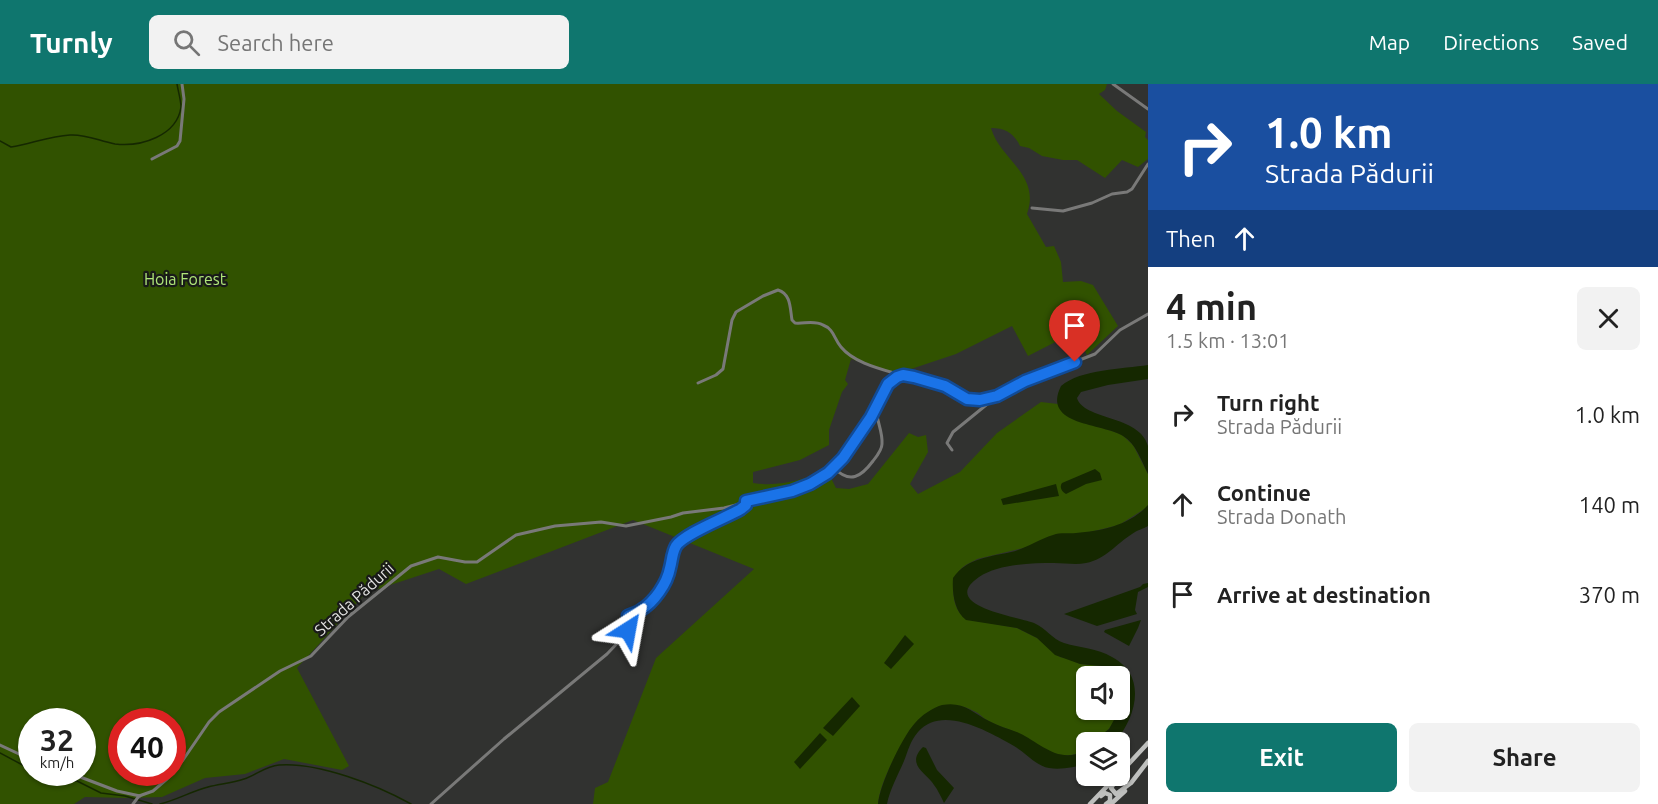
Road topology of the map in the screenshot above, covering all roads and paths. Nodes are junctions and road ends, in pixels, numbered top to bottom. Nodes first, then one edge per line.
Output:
1 (182, 84) edge
2 (1113, 84) edge
3 (1148, 109) edge
4 (152, 159) dead end
5 (1148, 164) edge
6 (1032, 208) dead end
7 (1148, 314) edge
8 (903, 375) junction
9 (698, 383) dead end
10 (997, 396) junction
11 (876, 408) junction
12 (952, 450) dead end
13 (834, 468) junction
14 (746, 501) junction
15 (1148, 743) edge
16 (0, 745) edge
17 (18, 755) edge
18 (1148, 761) edge
19 (1130, 762) edge
20 (1148, 767) edge
21 (96, 783) edge
22 (1130, 784) edge
23 (1108, 786) edge
24 (1112, 786) edge
25 (1127, 786) edge
26 (139, 797) junction
27 (134, 803) edge
28 (431, 804) edge
29 (1092, 804) edge
30 (1106, 804) edge
31 (1112, 804) edge

1 - 4 street
2 - 3 street
5 - 6 street
7 - 10 street
8 - 9 street
8 - 10 street
8 - 11 street, Strada Pădurii
10 - 12 street
11 - 13 street, Strada Pădurii
11 - 13 street
13 - 14 street, Strada Pădurii
14 - 26 street, Strada Pădurii
14 - 28 street, Strada Pădurii
15 - 19 main road
16 - 17 street
18 - 22 main road
20 - 31 main road
21 - 26 street
23 - 29 main road
24 - 25 main road
26 - 27 street, Strada Pădurii
29 - 30 main road

